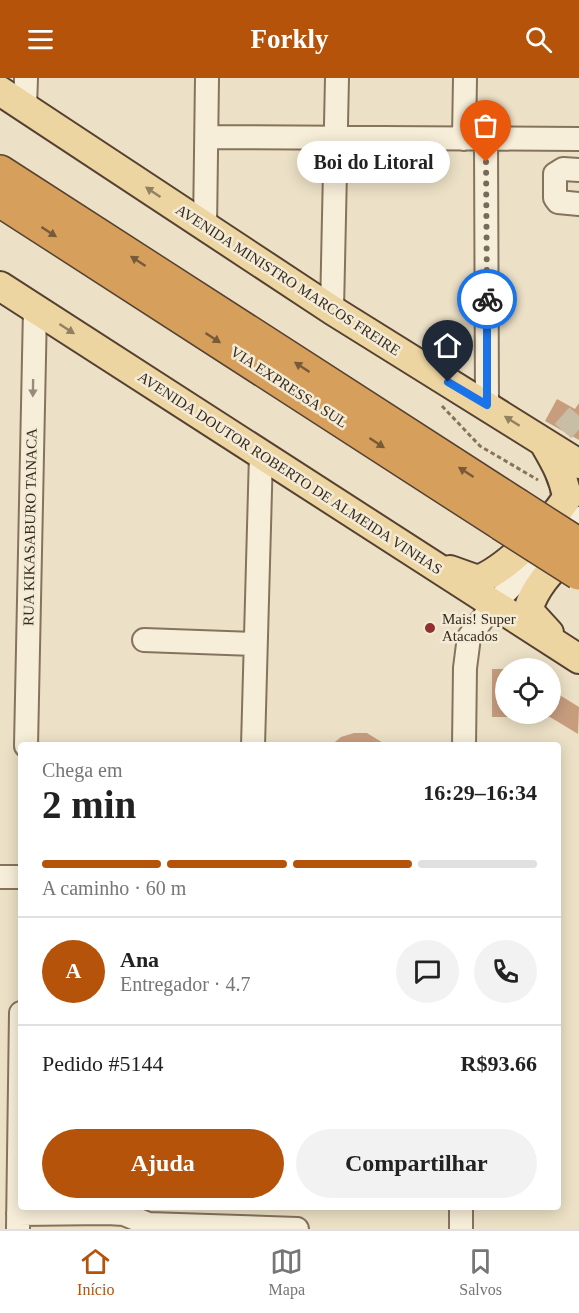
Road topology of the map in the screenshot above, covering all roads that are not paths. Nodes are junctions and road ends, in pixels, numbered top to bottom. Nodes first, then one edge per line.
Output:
1 (26, 78) edge
2 (207, 78) edge
3 (337, 78) edge
4 (465, 78) edge
5 (0, 91) edge
6 (25, 107) junction
7 (207, 136) junction
8 (336, 138) junction
9 (475, 139) junction
10 (579, 140) edge
11 (579, 170) edge
12 (0, 172) edge
13 (0, 200) edge
14 (579, 204) edge
15 (205, 228) junction
16 (0, 286) edge
17 (35, 309) junction
18 (332, 310) junction
19 (487, 405) junction
20 (552, 439) junction
21 (261, 454) junction
22 (579, 464) edge
23 (509, 514) junction
24 (579, 518) edge
25 (579, 544) edge
26 (431, 564) junction
27 (579, 573) edge
28 (494, 604) junction
29 (144, 640) dead end
30 (254, 644) junction
31 (571, 654) edge
32 (26, 742) edge
33 (253, 742) edge
34 (464, 742) edge
35 (0, 877) edge
36 (18, 877) edge
37 (461, 1210) edge
38 (18, 1221) edge
39 (253, 1221) edge
40 (297, 1229) edge
41 (461, 1229) edge

1 - 6 street
2 - 7 street
3 - 8 street
4 - 9 street
5 - 6 main road, AVENIDA MINISTRO MARCOS FREIRE
15 -> 6 main road, AVENIDA MINISTRO MARCOS FREIRE
7 - 8 street
7 - 15 street
8 - 9 street
8 - 18 street
9 - 10 street
9 - 19 street
11 - 14 street
23 -> 12 highway, VIA EXPRESSA SUL
13 -> 23 highway, VIA EXPRESSA SUL
15 - 18 main road, AVENIDA MINISTRO MARCOS FREIRE
16 - 17 main road, AVENIDA DOUTOR ROBERTO DE ALMEIDA VINHAS
17 -> 21 main road, AVENIDA DOUTOR ROBERTO DE ALMEIDA VINHAS
17 -> 32 street, RUA KIKASABURO TANACA
18 - 19 main road, AVENIDA MINISTRO MARCOS FREIRE
20 -> 19 main road, AVENIDA MINISTRO MARCOS FREIRE
20 - 22 main road, AVENIDA MINISTRO MARCOS FREIRE
20 - 26 main road
21 - 26 main road, AVENIDA DOUTOR ROBERTO DE ALMEIDA VINHAS
21 - 30 street
23 - 25 highway, VIA EXPRESSA SUL, bridge
23 - 27 highway, VIA EXPRESSA SUL, bridge
24 - 28 street
25 - 31 main road
26 - 28 main road, AVENIDA DOUTOR ROBERTO DE ALMEIDA VINHAS
28 - 31 main road, AVENIDA DOUTOR ROBERTO DE ALMEIDA VINHAS
28 - 34 street
29 - 30 street
30 - 33 street
35 - 36 street
37 - 41 street
38 - 39 street
39 - 40 street

